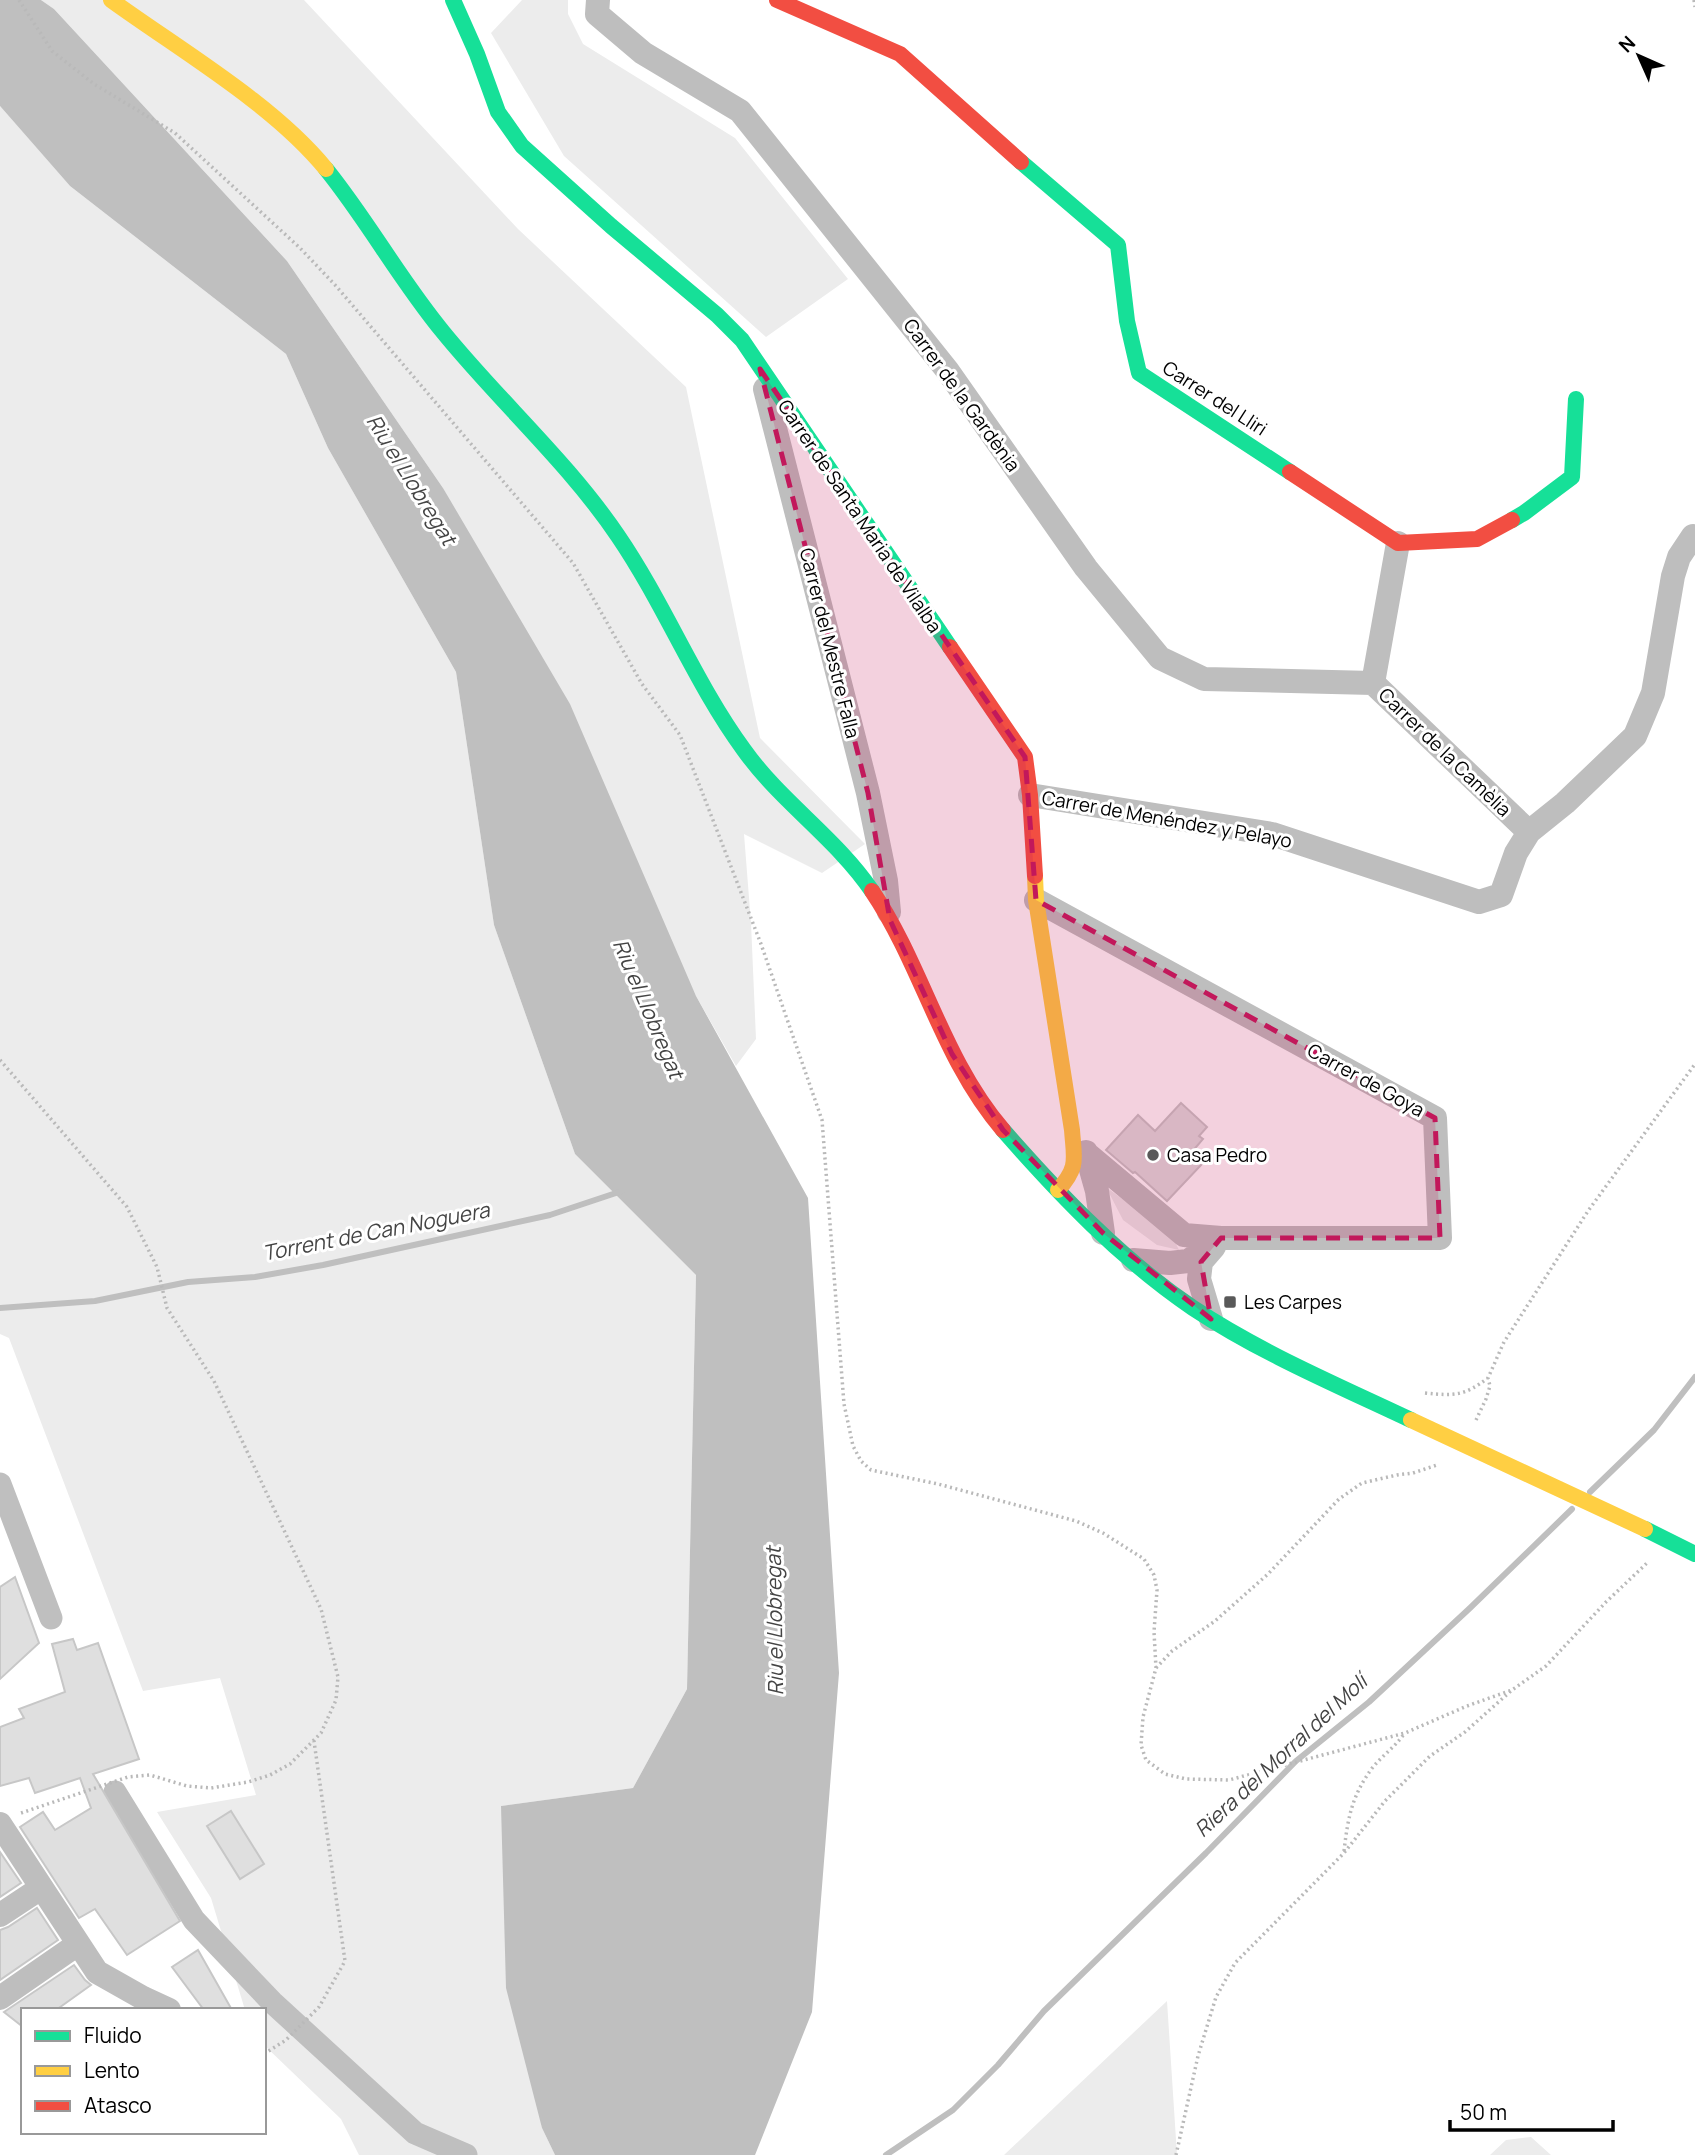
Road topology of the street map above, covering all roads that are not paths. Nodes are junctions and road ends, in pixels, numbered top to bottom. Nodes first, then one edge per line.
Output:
1 (111, 0) edge
2 (453, 0) edge
3 (597, 0) edge
4 (777, 0) edge
5 (760, 369) junction
6 (1576, 399) dead end
7 (1693, 536) dead end
8 (1398, 544) junction
9 (1373, 683) junction
10 (1030, 795) junction
11 (1529, 832) junction
12 (1036, 900) junction
13 (890, 920) junction
14 (1072, 1130) junction
15 (1086, 1153) junction
16 (1058, 1190) junction
17 (1103, 1233) junction
18 (1221, 1238) junction
19 (1133, 1260) junction
20 (1210, 1319) junction
21 (1695, 1554) edge
22 (6, 1820) edge
23 (41, 1888) junction
24 (0, 1915) edge
25 (78, 1944) junction
26 (0, 1998) edge
27 (165, 2008) edge

1 - 13 street
2 - 5 street, Carrer de Santa Maria de Vilalba
3 - 9 street, Carrer de la Gardènia
4 - 8 street, Carrer del Lliri
5 - 10 street, Carrer de Santa Maria de Vilalba
5 - 13 street, Carrer del Mestre Falla
6 - 8 street
7 - 11 street, Carrer de Menéndez y Pelayo
8 - 9 street, Carrer de la Camèlia
9 - 11 street, Carrer de la Camèlia
10 - 11 street, Carrer de Menéndez y Pelayo
10 - 12 street, Carrer de Santa Maria de Vilalba
12 - 14 street, Carrer de Santa Maria de Vilalba
12 - 18 street, Carrer de Goya
13 - 16 street
14 - 15 street, Carrer de Santa Maria de Vilalba
14 - 16 street, Carrer de Santa Maria de Vilalba
15 - 17 street, Carrer de Santa Maria de Vilalba
15 - 18 street, Carrer de Goya
16 - 17 street
17 - 19 street
18 - 19 street
18 - 20 street
19 - 20 street
20 - 21 street, bridge
22 - 23 street
23 - 24 street
23 - 25 street
25 - 26 street
25 - 27 street

